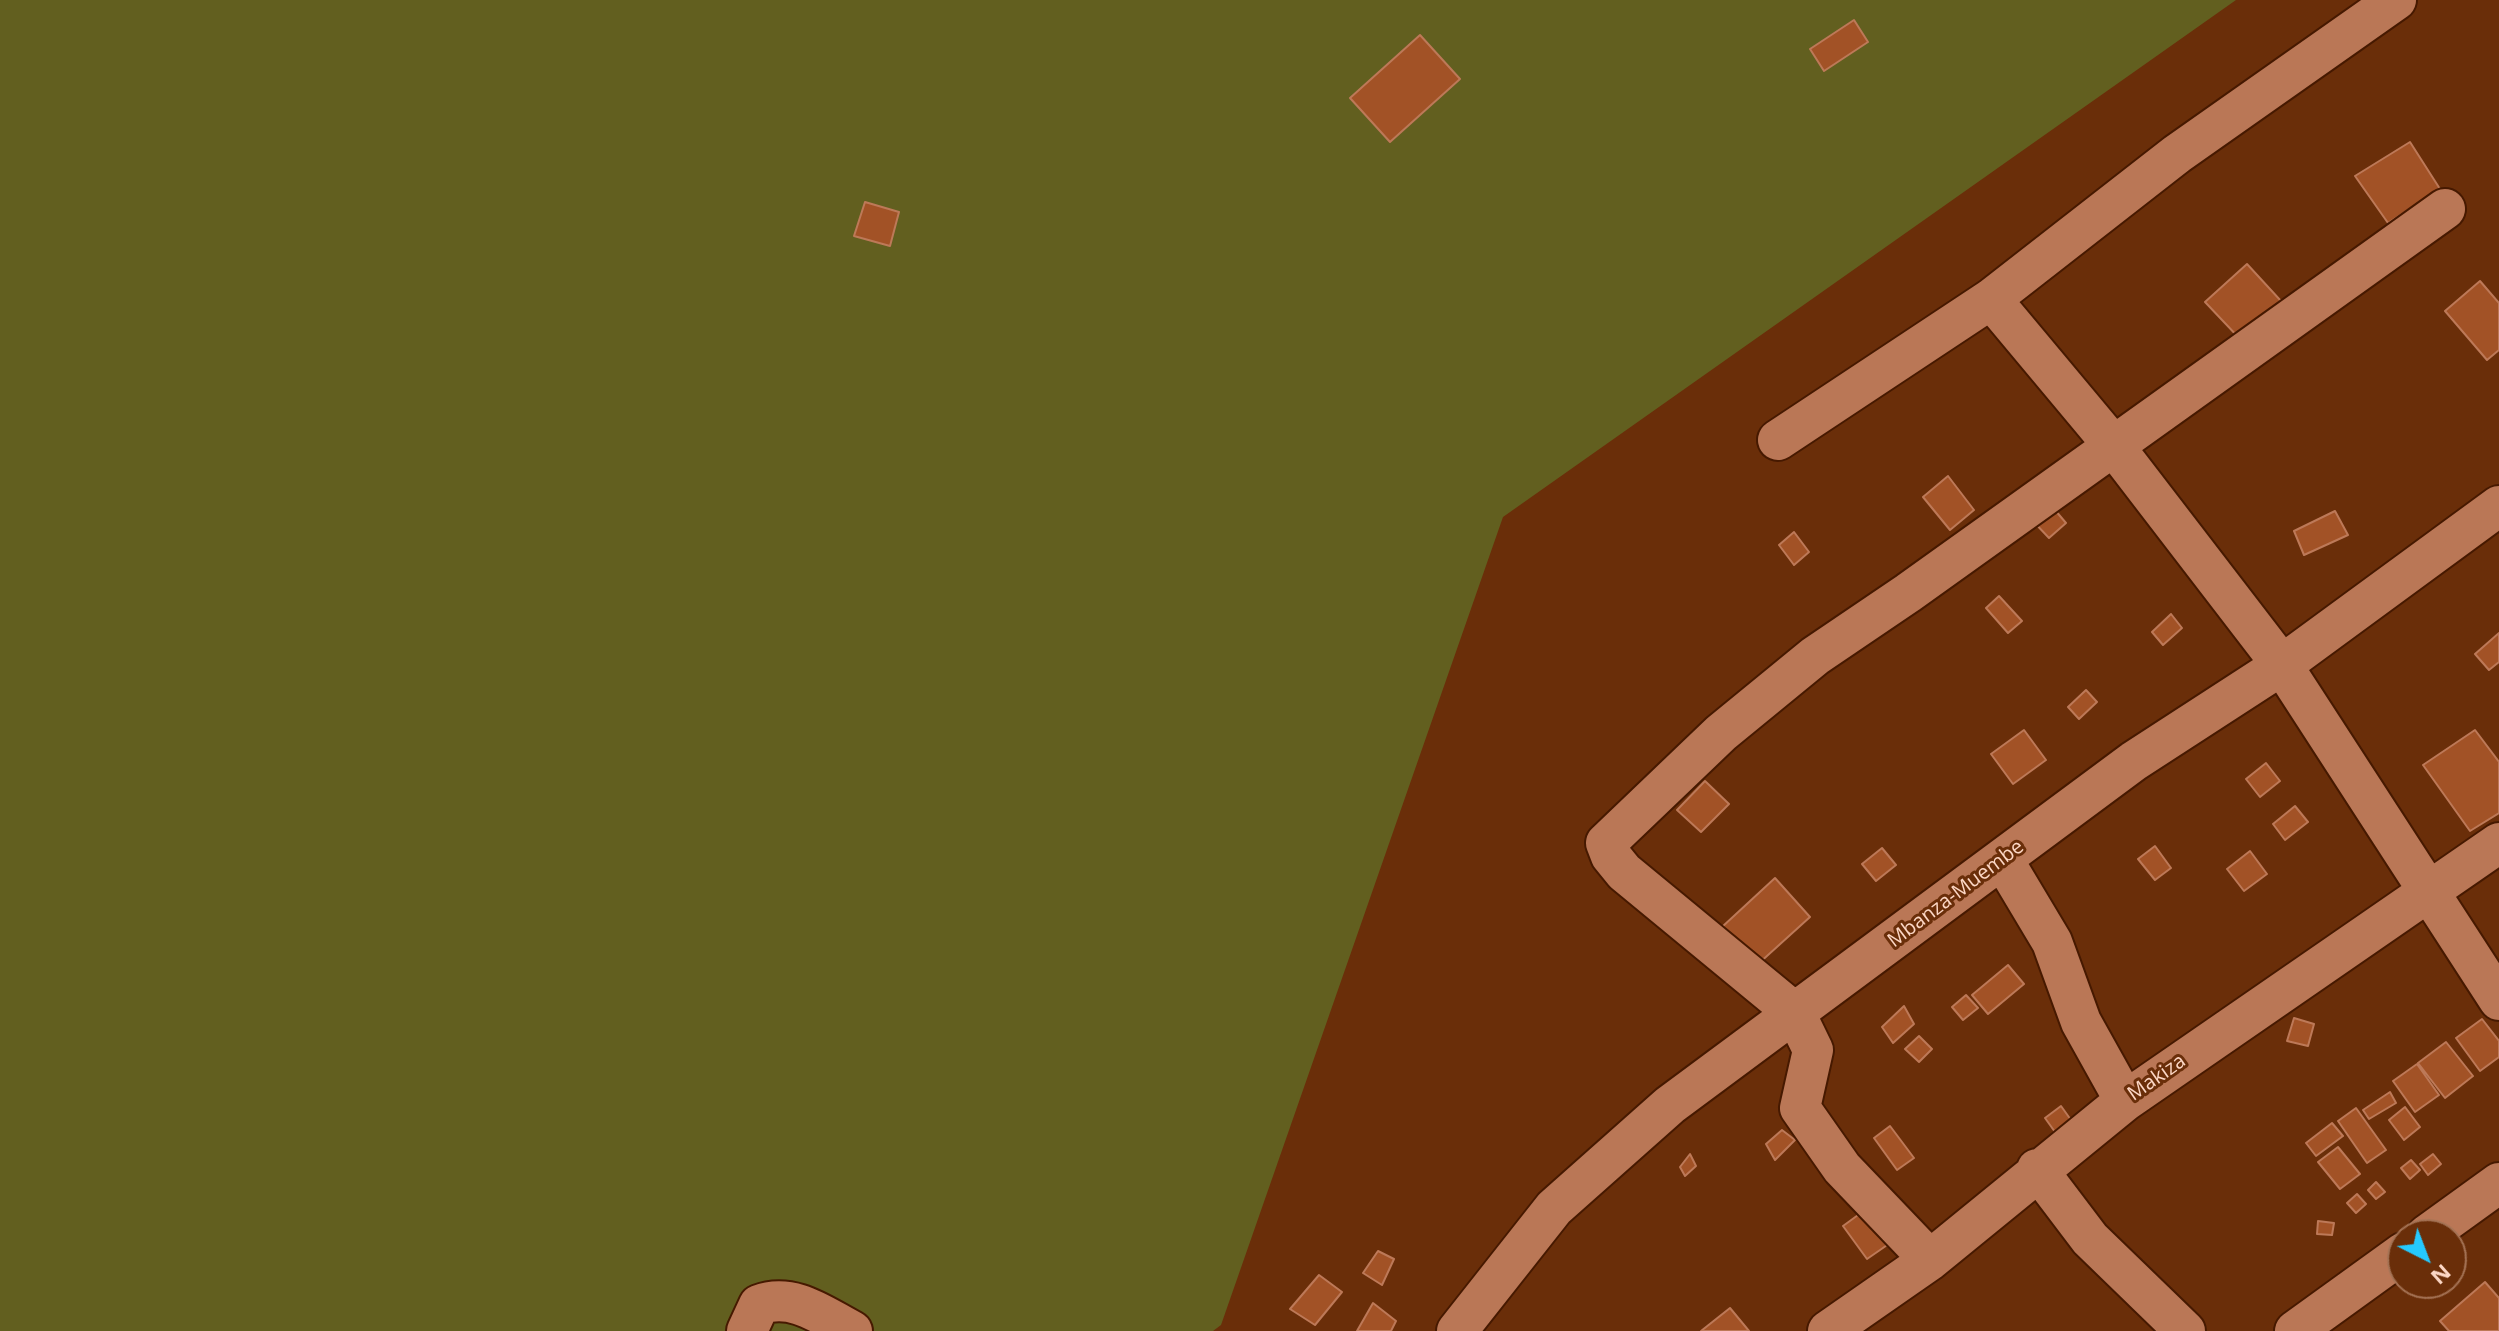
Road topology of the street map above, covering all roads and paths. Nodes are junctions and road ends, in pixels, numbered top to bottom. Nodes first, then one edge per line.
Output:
1 (2396, 0) edge
2 (2445, 209) dead end
3 (1991, 299) junction
4 (1778, 440) dead end
5 (2113, 445) junction
6 (2499, 506) edge
7 (2282, 665) junction
8 (2499, 843) edge
9 (2003, 860) junction
10 (2428, 895) junction
11 (2499, 1000) edge
12 (1795, 1013) junction
13 (2125, 1101) junction
14 (2037, 1169) junction
15 (2499, 1183) edge
16 (2449, 1219) edge
17 (1930, 1260) junction
18 (2387, 1265) edge
19 (747, 1331) edge
20 (852, 1331) edge
21 (1457, 1331) edge
22 (1828, 1331) edge
23 (2185, 1331) edge
24 (2295, 1331) edge

1 - 3 street
2 - 5 street
3 - 4 street
3 - 5 street
5 - 7 street
5 - 12 street
6 - 7 street, Mbanza-Muembe
7 - 9 street, Mbanza-Muembe
7 - 10 street
8 - 10 street, Makiza
9 - 12 street, Mbanza-Muembe
9 - 13 street
10 - 11 street
10 - 13 street, Makiza
12 - 17 street
12 - 21 street, Mbanza-Muembe
13 - 14 street, Makiza
14 - 17 street, Makiza
14 - 23 street
15 - 16 street
17 - 22 street, Makiza
18 - 24 street
19 - 20 street

